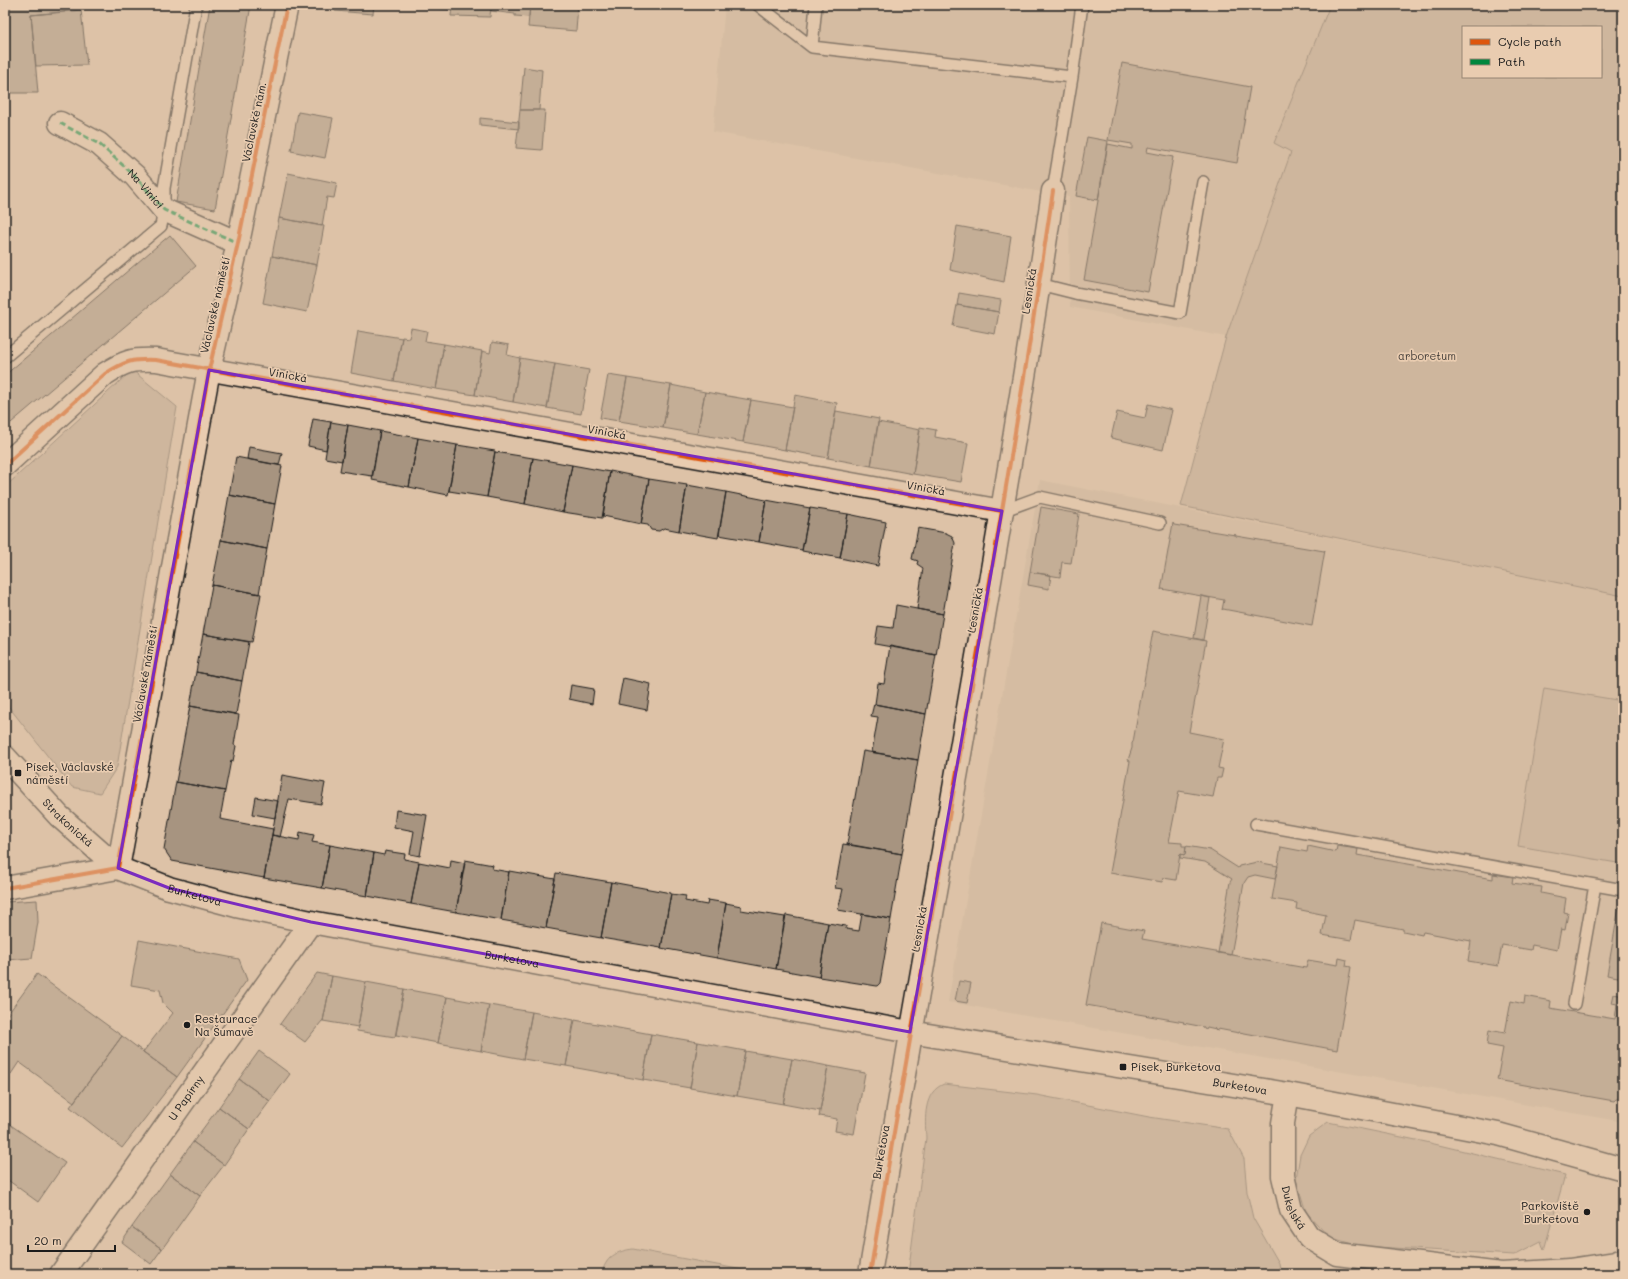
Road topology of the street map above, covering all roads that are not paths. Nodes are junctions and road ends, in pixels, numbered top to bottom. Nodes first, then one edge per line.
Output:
1 (196, 5) edge
2 (287, 5) edge
3 (758, 5) edge
4 (816, 5) edge
5 (1082, 5) edge
6 (812, 47) junction
7 (1072, 77) junction
8 (60, 123) dead end
9 (1203, 182) dead end
10 (1053, 191) joint
11 (164, 210) junction
12 (238, 243) junction
13 (1039, 284) junction
14 (5, 357) edge
15 (209, 370) junction
16 (5, 465) edge
17 (1002, 511) junction
18 (1160, 523) dead end
19 (5, 757) edge
20 (1256, 824) dead end
21 (118, 868) junction
22 (1595, 885) junction
23 (5, 888) edge
24 (1623, 890) edge
25 (311, 922) junction
26 (1574, 1004) dead end
27 (910, 1032) junction
28 (1288, 1094) junction
29 (1623, 1169) edge
30 (1623, 1260) edge
31 (61, 1274) edge
32 (870, 1274) edge

1 - 11 lane
2 - 12 street, Václavské nám.
3 - 6 lane
4 - 6 lane
5 - 7 lane
6 - 7 lane
7 - 10 lane
8 - 11 street, Na Vinici
9 - 13 lane
10 - 13 street, Lesnická
11 - 12 street, Na Vinici
11 - 14 lane
12 - 15 street, Václavské náměstí
13 - 17 street, Lesnická
15 - 16 street, Václavské náměstí
15 - 17 street, Vinická
15 - 21 street, Václavské náměstí
17 - 18 lane
17 - 27 street, Lesnická
19 - 21 street, Strakonická
20 - 22 lane
21 - 23 street
21 - 25 street, Burketova
22 - 24 lane
22 - 26 lane
25 - 27 street, Burketova
25 - 31 street, U Papírny
27 - 28 street, Burketova
27 - 32 street, Burketova
28 - 29 street, Burketova
28 - 30 street, Dukelská

